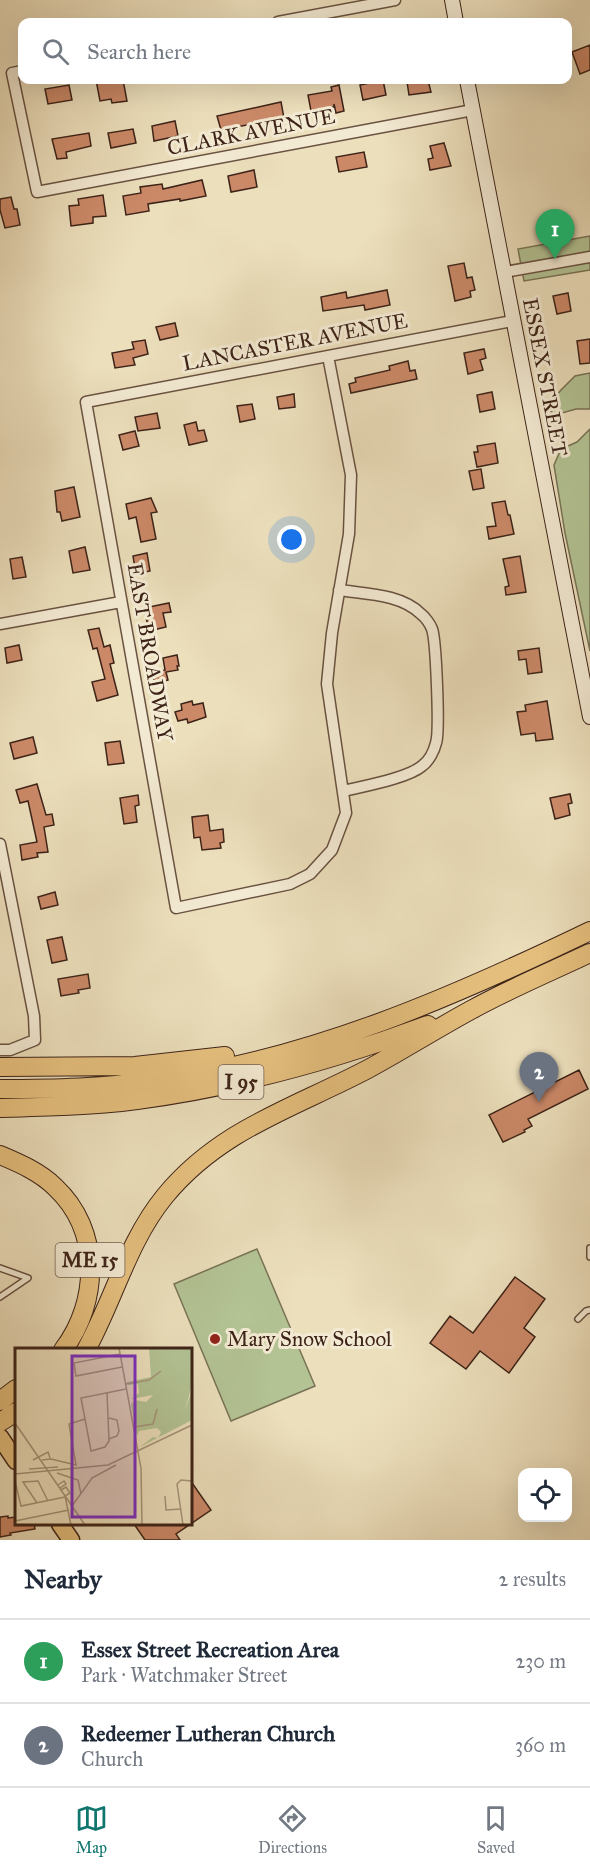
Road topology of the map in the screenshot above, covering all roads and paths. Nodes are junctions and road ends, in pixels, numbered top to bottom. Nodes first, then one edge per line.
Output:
1 (395, 0) edge
2 (452, 0) edge
3 (299, 18) edge
4 (455, 18) edge
5 (19, 84) edge
6 (468, 84) edge
7 (473, 110) junction
8 (590, 257) edge
9 (504, 272) junction
10 (512, 321) junction
11 (328, 356) junction
12 (86, 402) joint
13 (339, 590) junction
14 (122, 602) junction
15 (0, 624) edge
16 (587, 683) edge
17 (590, 717) edge
18 (344, 791) junction
19 (0, 844) edge
20 (590, 931) edge
21 (590, 953) edge
22 (472, 1009) junction
23 (0, 1050) edge
24 (263, 1058) junction
25 (0, 1067) edge
26 (0, 1089) edge
27 (0, 1108) edge
28 (0, 1155) edge
29 (590, 1248) edge
30 (590, 1257) edge
31 (0, 1268) edge
32 (0, 1297) edge
33 (590, 1310) edge
34 (578, 1319) dead end
35 (64, 1348) edge
36 (87, 1348) edge
37 (15, 1390) edge
38 (0, 1401) edge
39 (15, 1413) edge
40 (0, 1422) edge
41 (0, 1437) edge
42 (15, 1460) edge
43 (61, 1525) edge
44 (71, 1540) edge

1 - 3 street
2 - 4 street
5 - 7 street, CLARK AVENUE
6 - 7 street, ESSEX STREET
7 - 9 street, ESSEX STREET
8 - 9 street
9 - 10 street, ESSEX STREET
10 - 11 street, LANCASTER AVENUE
10 - 16 street, ESSEX STREET
11 - 12 street, LANCASTER AVENUE
11 - 13 street
12 - 14 street, EAST BROADWAY
13 - 18 street
13 - 18 street
14 - 15 street
14 - 18 street, EAST BROADWAY
16 - 17 street, ESSEX STREET
19 - 23 street
20 - 24 highway, I 95
21 - 22 highway, I 95
22 - 27 highway, I 95
22 - 36 highway
24 - 25 highway
24 - 26 highway, I 95
28 - 35 highway, ME 15
29 - 30 lane
31 - 32 lane
33 - 34 lane
37 - 38 highway
39 - 40 highway
41 - 42 main road
43 - 44 main road

